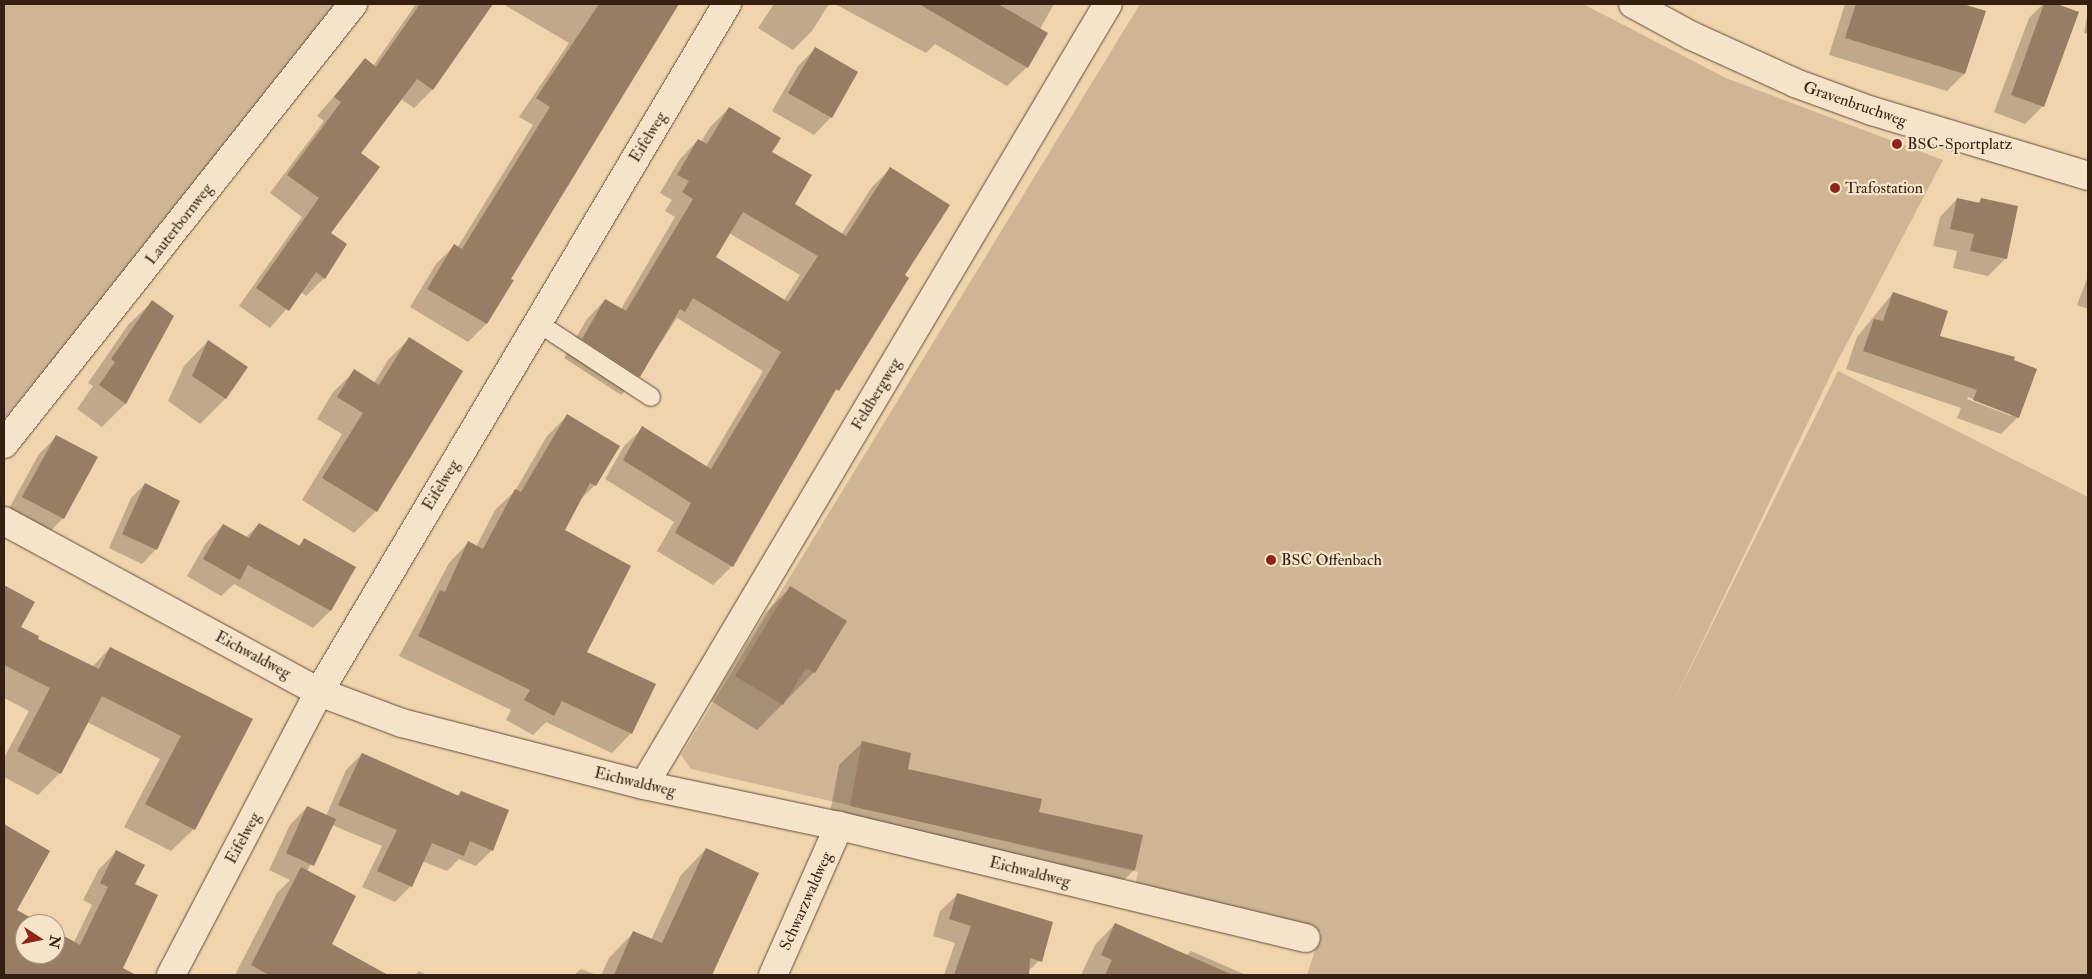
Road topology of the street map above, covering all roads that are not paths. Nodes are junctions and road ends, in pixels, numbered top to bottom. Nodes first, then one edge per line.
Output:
1 (354, 4) edge
2 (727, 4) edge
3 (1108, 4) edge
4 (1633, 4) edge
5 (2088, 176) edge
6 (538, 323) junction
7 (651, 397) dead end
8 (4, 444) edge
9 (4, 520) edge
10 (319, 692) junction
11 (644, 785) junction
12 (839, 826) junction
13 (1306, 938) dead end
14 (171, 975) edge
15 (773, 975) edge

1 - 8 street, Lauterbornweg
2 - 6 street, Eifelweg
3 - 11 street, Feldbergweg
4 - 5 street, Gravenbruchweg
6 - 7 lane
6 - 10 street, Eifelweg
9 - 10 street, Eichwaldweg
10 - 11 street, Eichwaldweg
10 - 14 street, Eifelweg
11 - 12 street, Eichwaldweg
12 - 13 street, Eichwaldweg
12 - 15 street, Schwarzwaldweg

